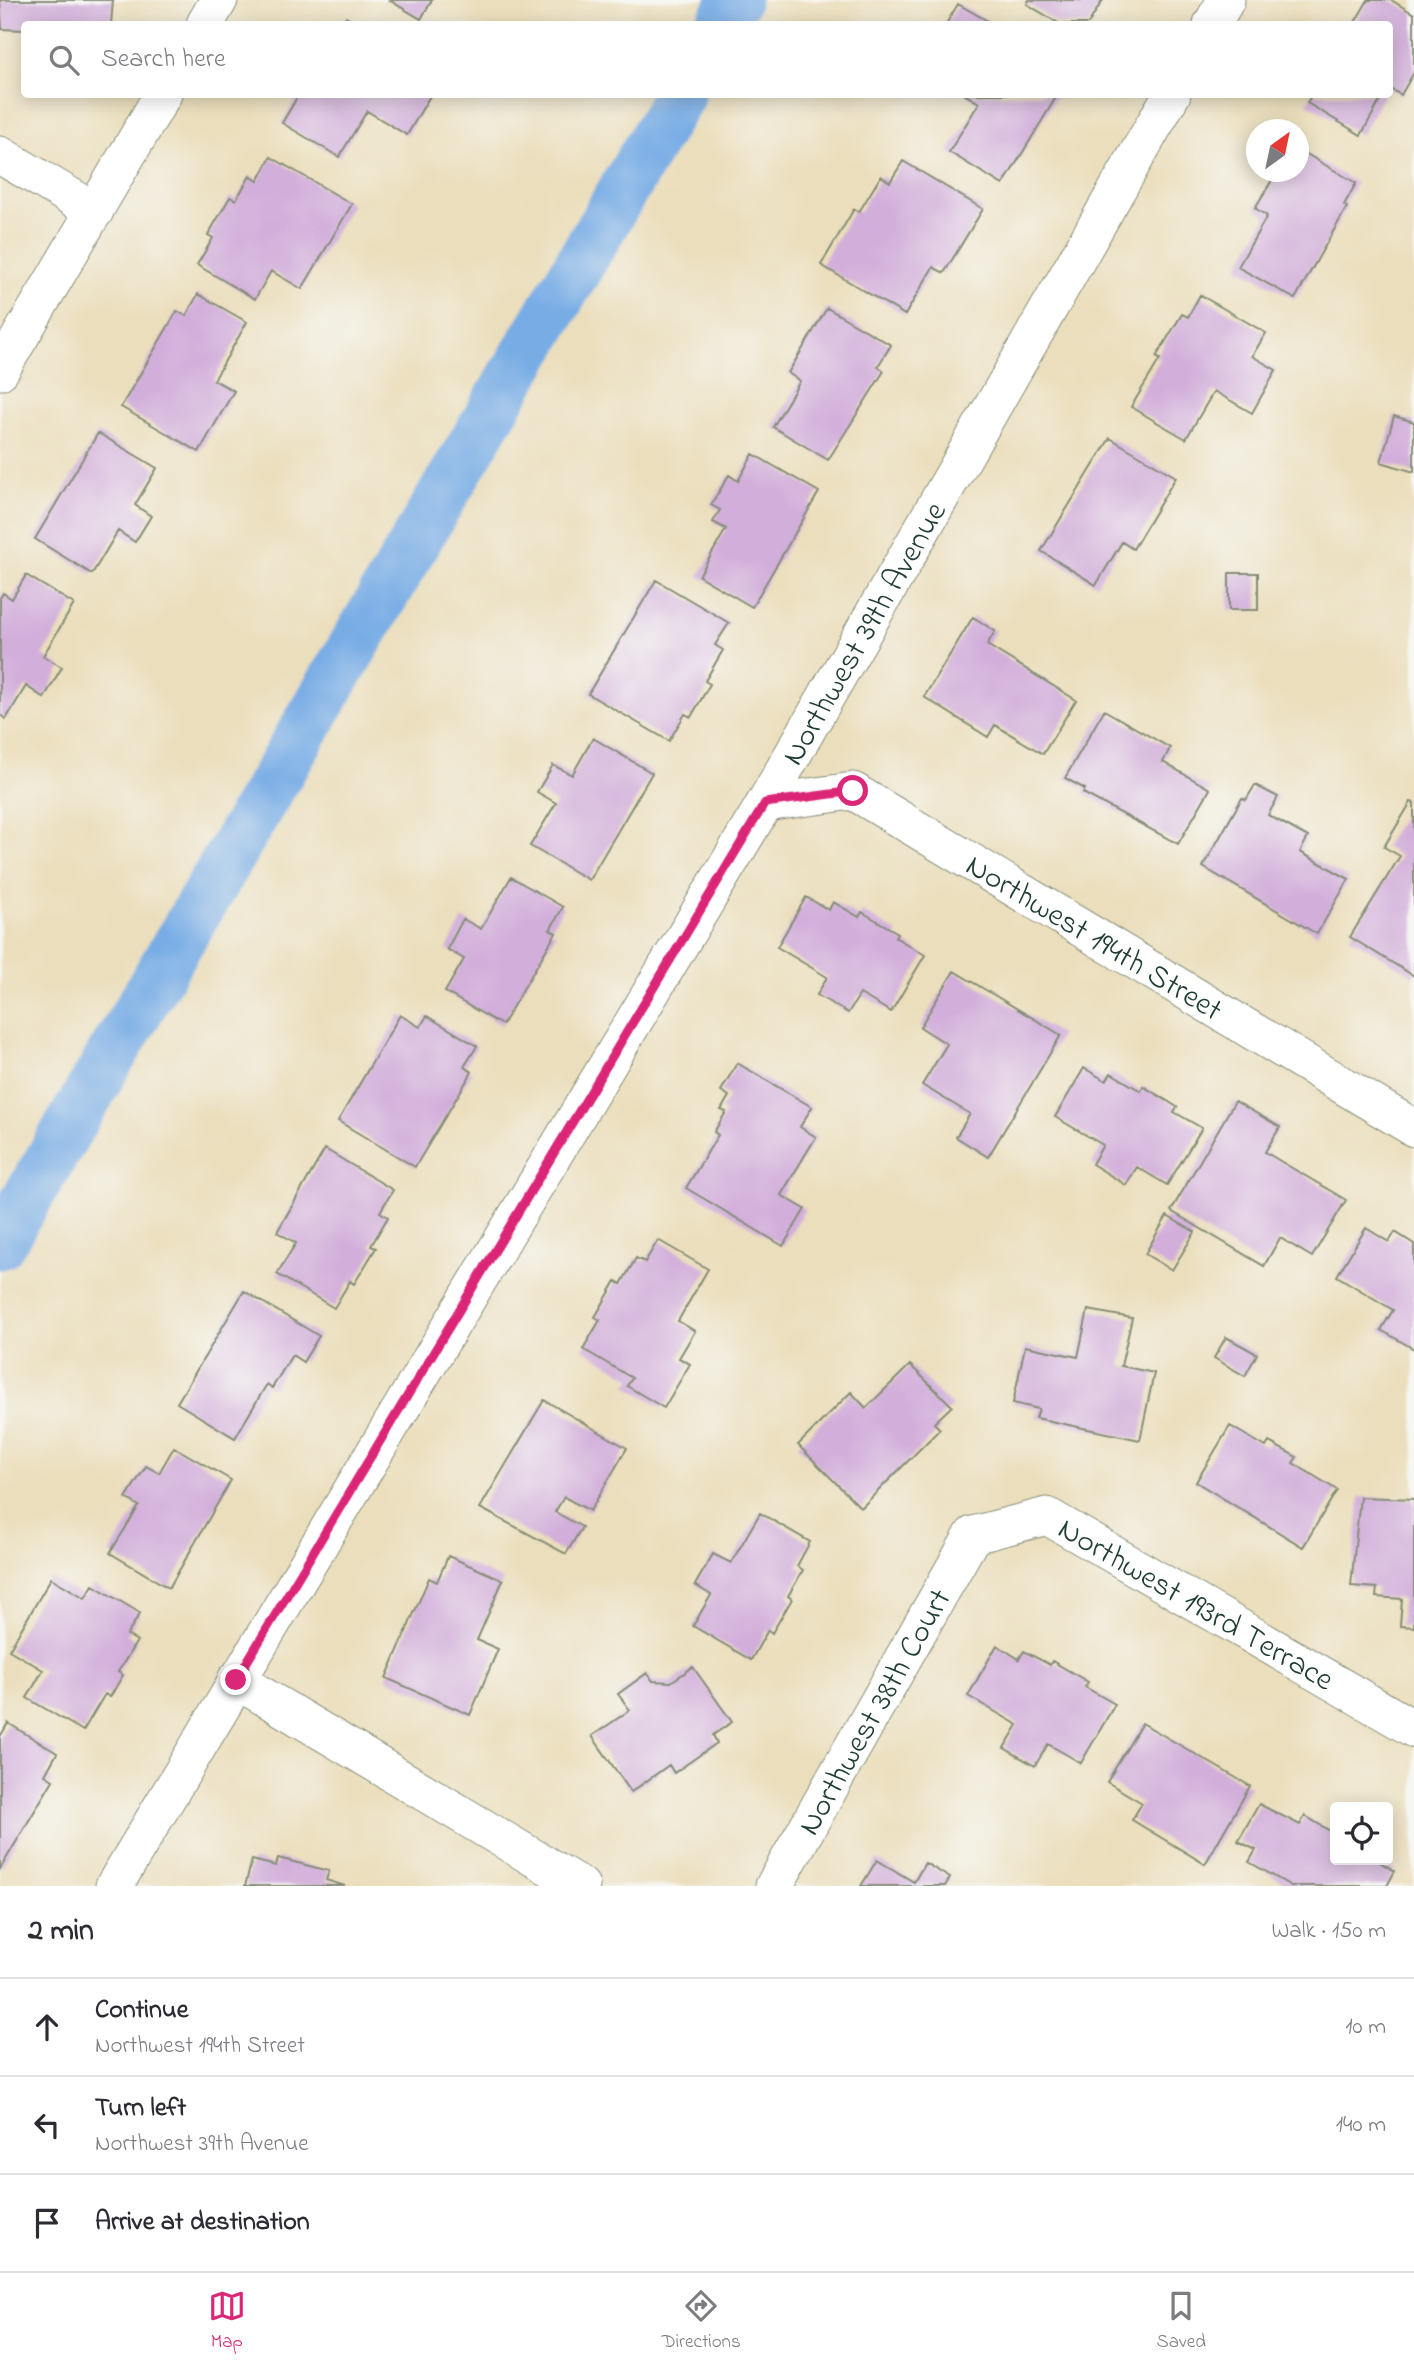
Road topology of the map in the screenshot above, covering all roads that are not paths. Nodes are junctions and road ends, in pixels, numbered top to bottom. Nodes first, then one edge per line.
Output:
1 (219, 0) edge
2 (1226, 0) edge
3 (207, 21) edge
4 (1214, 21) edge
5 (161, 98) edge
6 (1170, 98) edge
7 (0, 155) edge
8 (94, 211) junction
9 (0, 371) edge
10 (765, 803) junction
11 (1414, 1128) edge
12 (972, 1535) joint
13 (236, 1680) junction
14 (1414, 1729) edge
15 (114, 1886) edge
16 (581, 1886) edge
17 (774, 1886) edge

1 - 3 street
2 - 4 street
5 - 8 street
6 - 10 street, Northwest 39th Avenue
7 - 8 street
8 - 9 street
10 - 11 street, Northwest 194th Street
10 - 13 street, Northwest 39th Avenue
12 - 14 street, Northwest 193rd Terrace
12 - 17 street, Northwest 38th Court
13 - 15 street, Northwest 39th Avenue
13 - 16 street

